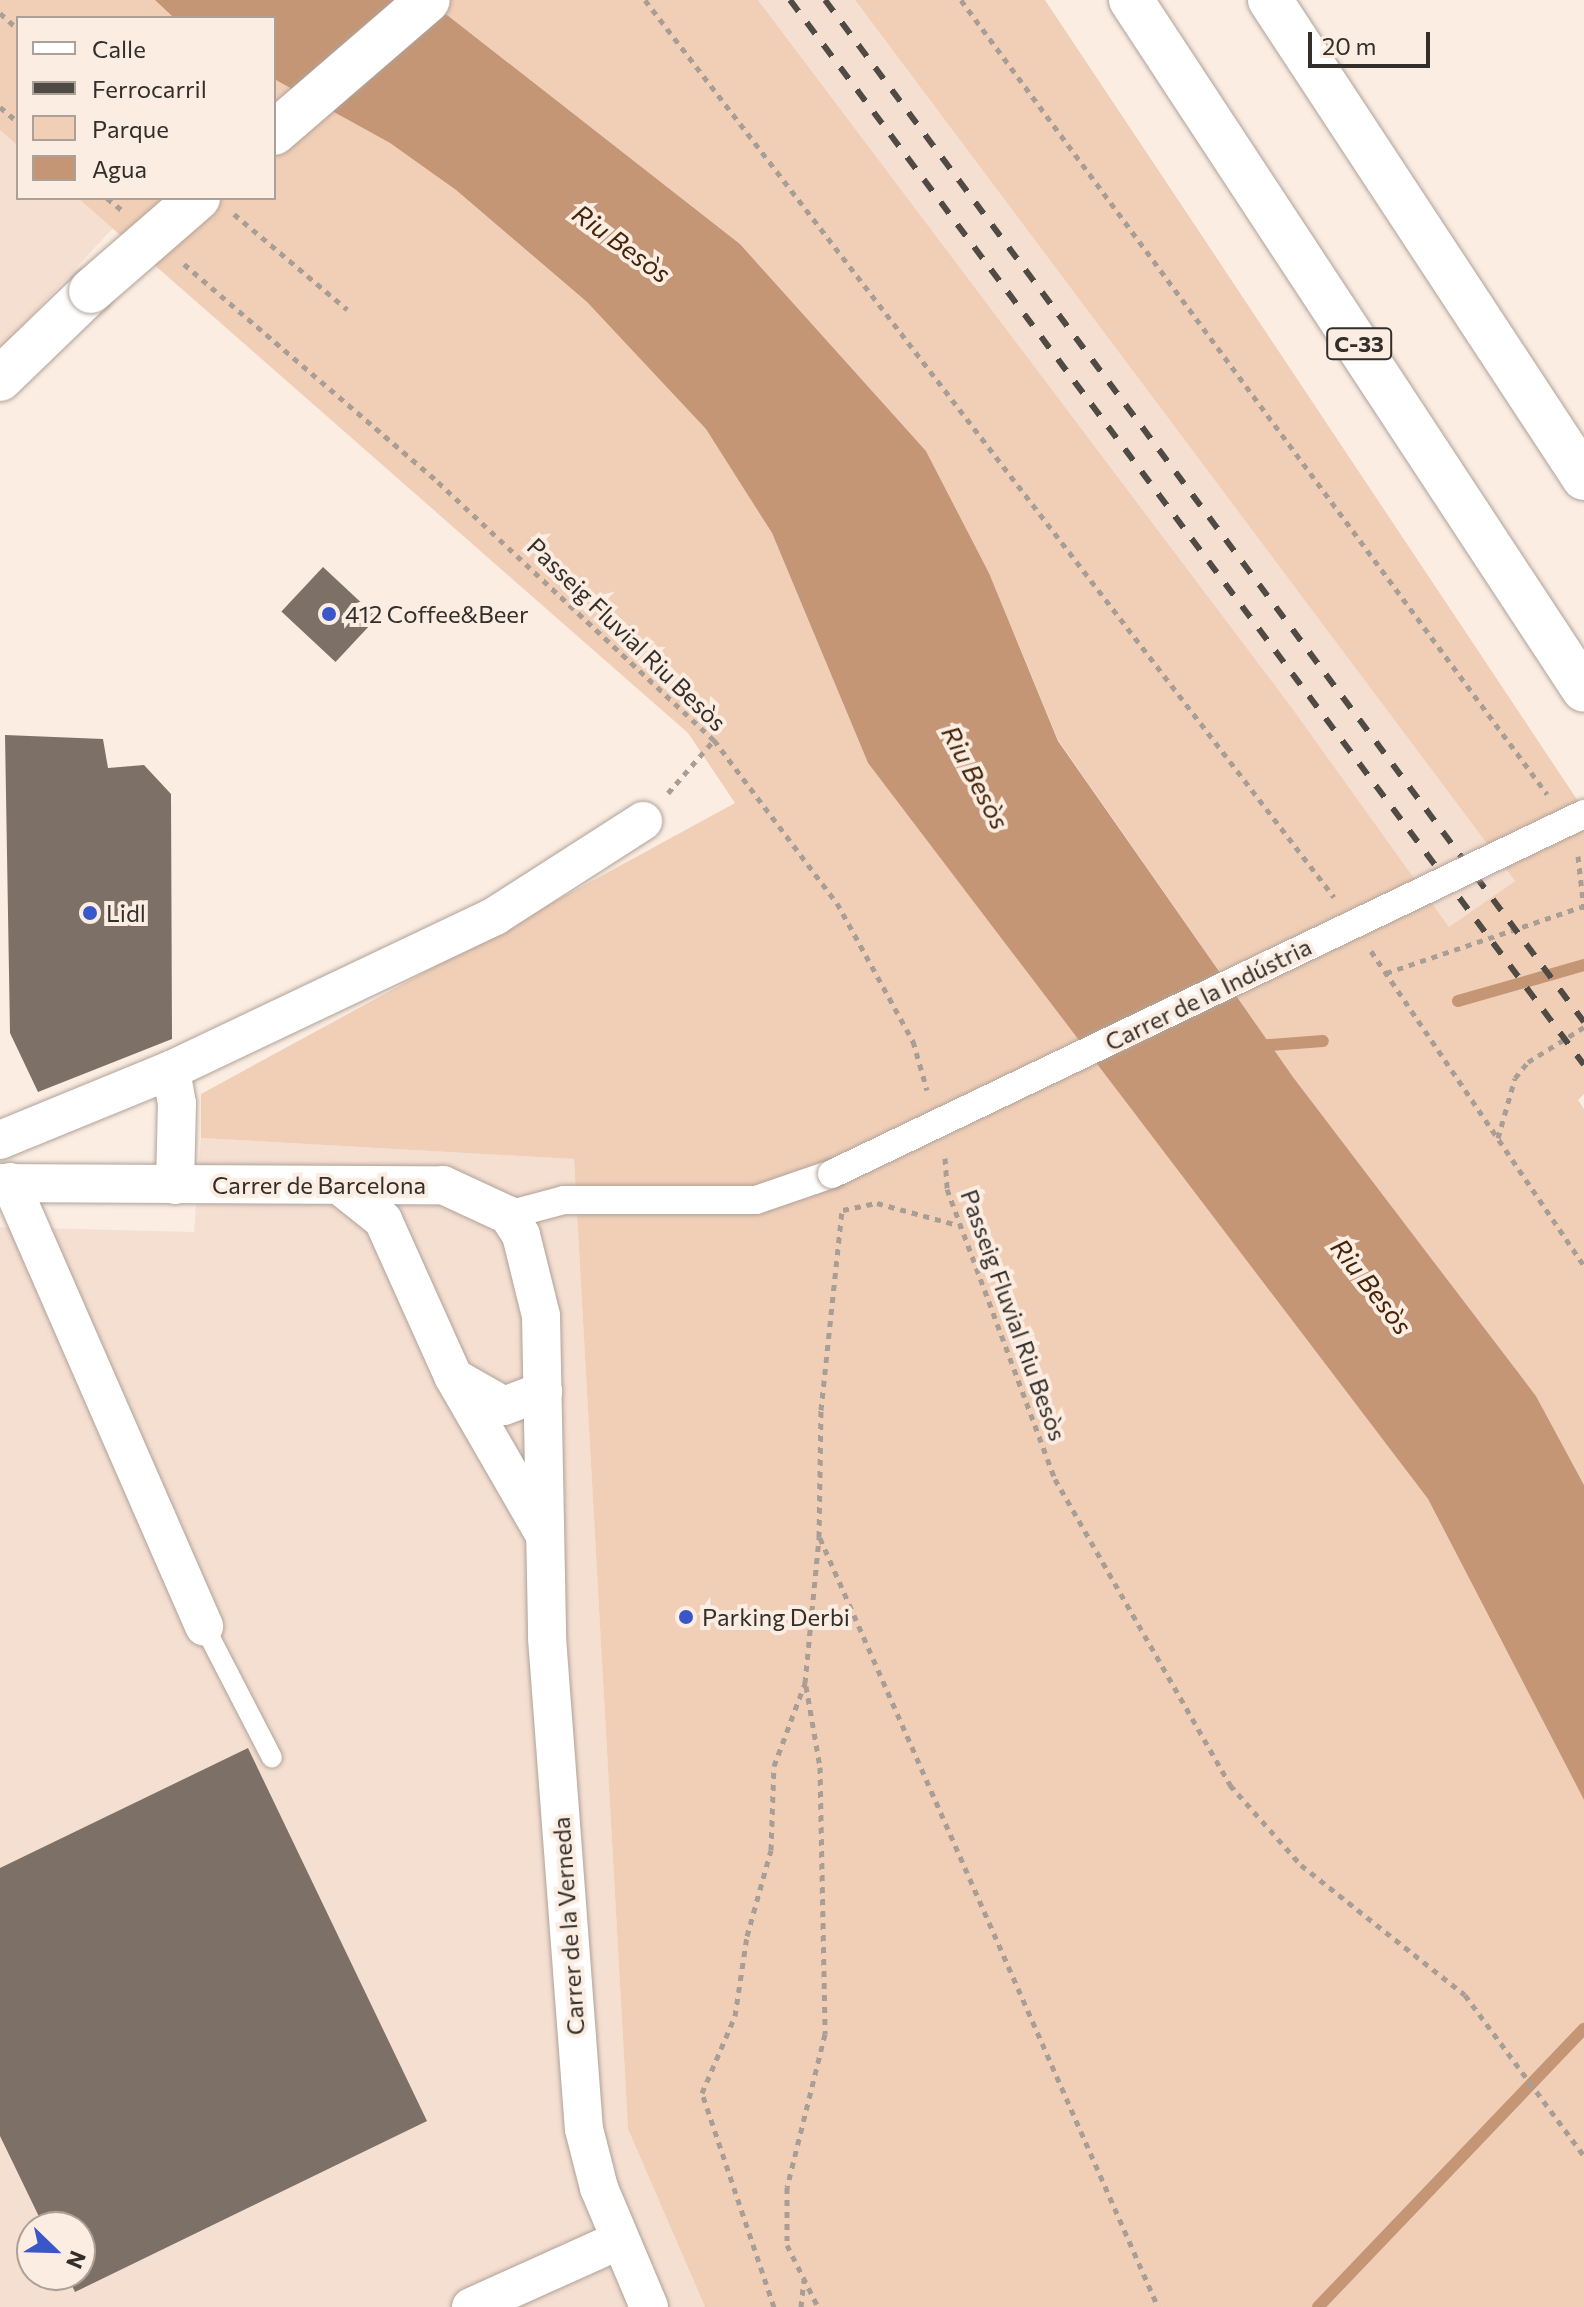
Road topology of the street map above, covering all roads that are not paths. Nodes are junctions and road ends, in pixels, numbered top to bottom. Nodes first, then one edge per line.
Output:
1 (428, 0) edge
2 (1131, 0) edge
3 (1270, 0) edge
4 (276, 131) edge
5 (213, 203) edge
6 (0, 379) edge
7 (1584, 478) edge
8 (1584, 690) edge
9 (1584, 814) edge
10 (643, 821) road end
11 (171, 1070) junction
12 (0, 1140) edge
13 (3, 1182) edge
14 (175, 1185) junction
15 (344, 1189) junction
16 (508, 1215) junction
17 (453, 1376) junction
18 (543, 1391) junction
19 (544, 1533) junction
20 (204, 1626) joint
21 (272, 1758) dead end
22 (620, 2240) junction
23 (471, 2307) edge
24 (649, 2307) edge

1 - 4 main road
2 - 8 main road, C-33
3 - 7 main road
5 - 6 main road, bridge
9 - 16 street, Carrer de la Indústria, bridge
10 - 11 street
11 - 12 street
11 - 14 street
13 - 14 street, Carrer de Barcelona
13 - 20 street
14 - 15 street, Carrer de Barcelona
15 - 16 street, Carrer de Barcelona
15 - 17 street, Carrer de la Verneda
16 - 18 street, Carrer de la Verneda
17 - 18 street
17 - 19 street, Carrer de la Verneda
18 - 19 street, Carrer de la Verneda
19 - 22 street, Carrer de la Verneda
20 - 21 lane
22 - 23 street
22 - 24 street, Carrer de la Verneda

